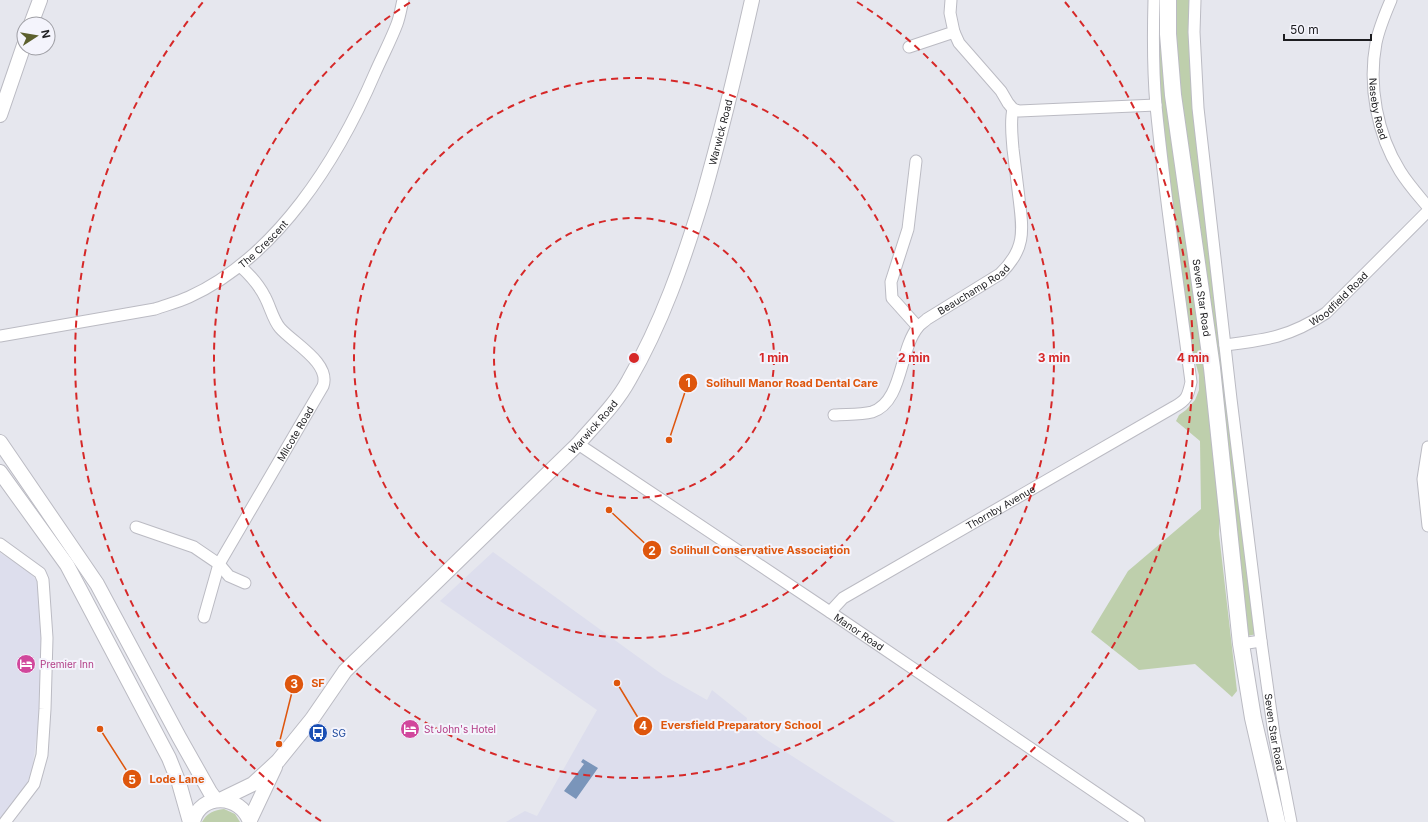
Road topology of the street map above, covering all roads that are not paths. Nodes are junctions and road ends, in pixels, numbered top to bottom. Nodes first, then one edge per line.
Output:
1 (40, 0) edge
2 (403, 0) edge
3 (752, 0) edge
4 (951, 0) edge
5 (1154, 0) edge
6 (1168, 0) edge
7 (1194, 0) edge
8 (1391, 0) edge
9 (35, 16) edge
10 (954, 32) junction
11 (909, 47) dead end
12 (20, 56) edge
13 (1156, 105) junction
14 (1013, 109) junction
15 (0, 115) edge
16 (916, 161) dead end
17 (1428, 207) edge
18 (1428, 211) edge
19 (240, 266) junction
20 (918, 327) junction
21 (0, 336) edge
22 (1225, 345) junction
23 (834, 415) dead end
24 (0, 442) edge
25 (578, 444) junction
26 (1428, 446) edge
27 (0, 472) edge
28 (1428, 526) edge
29 (136, 527) dead end
30 (0, 544) edge
31 (219, 564) junction
32 (245, 583) dead end
33 (830, 612) junction
34 (204, 618) dead end
35 (1261, 641) junction
36 (1241, 644) junction
37 (278, 762) junction
38 (218, 800) junction
39 (250, 821) edge
40 (5, 822) edge
41 (190, 822) edge
42 (193, 822) edge
43 (1139, 822) edge
44 (1277, 822) edge
45 (1291, 822) edge

1 - 9 main road
2 - 19 street, The Crescent
3 - 25 main road, Warwick Road
4 - 10 street
5 - 13 street
6 - 36 highway, Seven Star Road
7 - 22 street, Seven Star Road
8 - 17 street, Naseby Road
10 - 11 street
10 - 14 street
12 - 15 main road
13 - 14 street
13 - 33 street, Thornby Avenue
14 - 20 street, Beauchamp Road
16 - 20 street
18 - 22 street, Woodfield Road
19 - 21 street, The Crescent
19 - 31 street, Milcote Road
20 - 23 street, Beauchamp Road
22 - 35 street, Seven Star Road
24 - 38 main road
25 - 33 street, Manor Road
25 - 37 main road, Warwick Road
26 - 28 street
27 - 41 main road
29 - 31 street
30 - 40 street
31 - 32 street
31 - 34 street, Milcote Road
33 - 43 street, Manor Road
35 - 36 street
35 - 45 street, Seven Star Road
36 - 44 highway, Seven Star Road
37 - 38 main road, Warwick Road
37 - 39 main road, Warwick Road
38 - 39 main road
38 - 42 main road, Warwick Road

